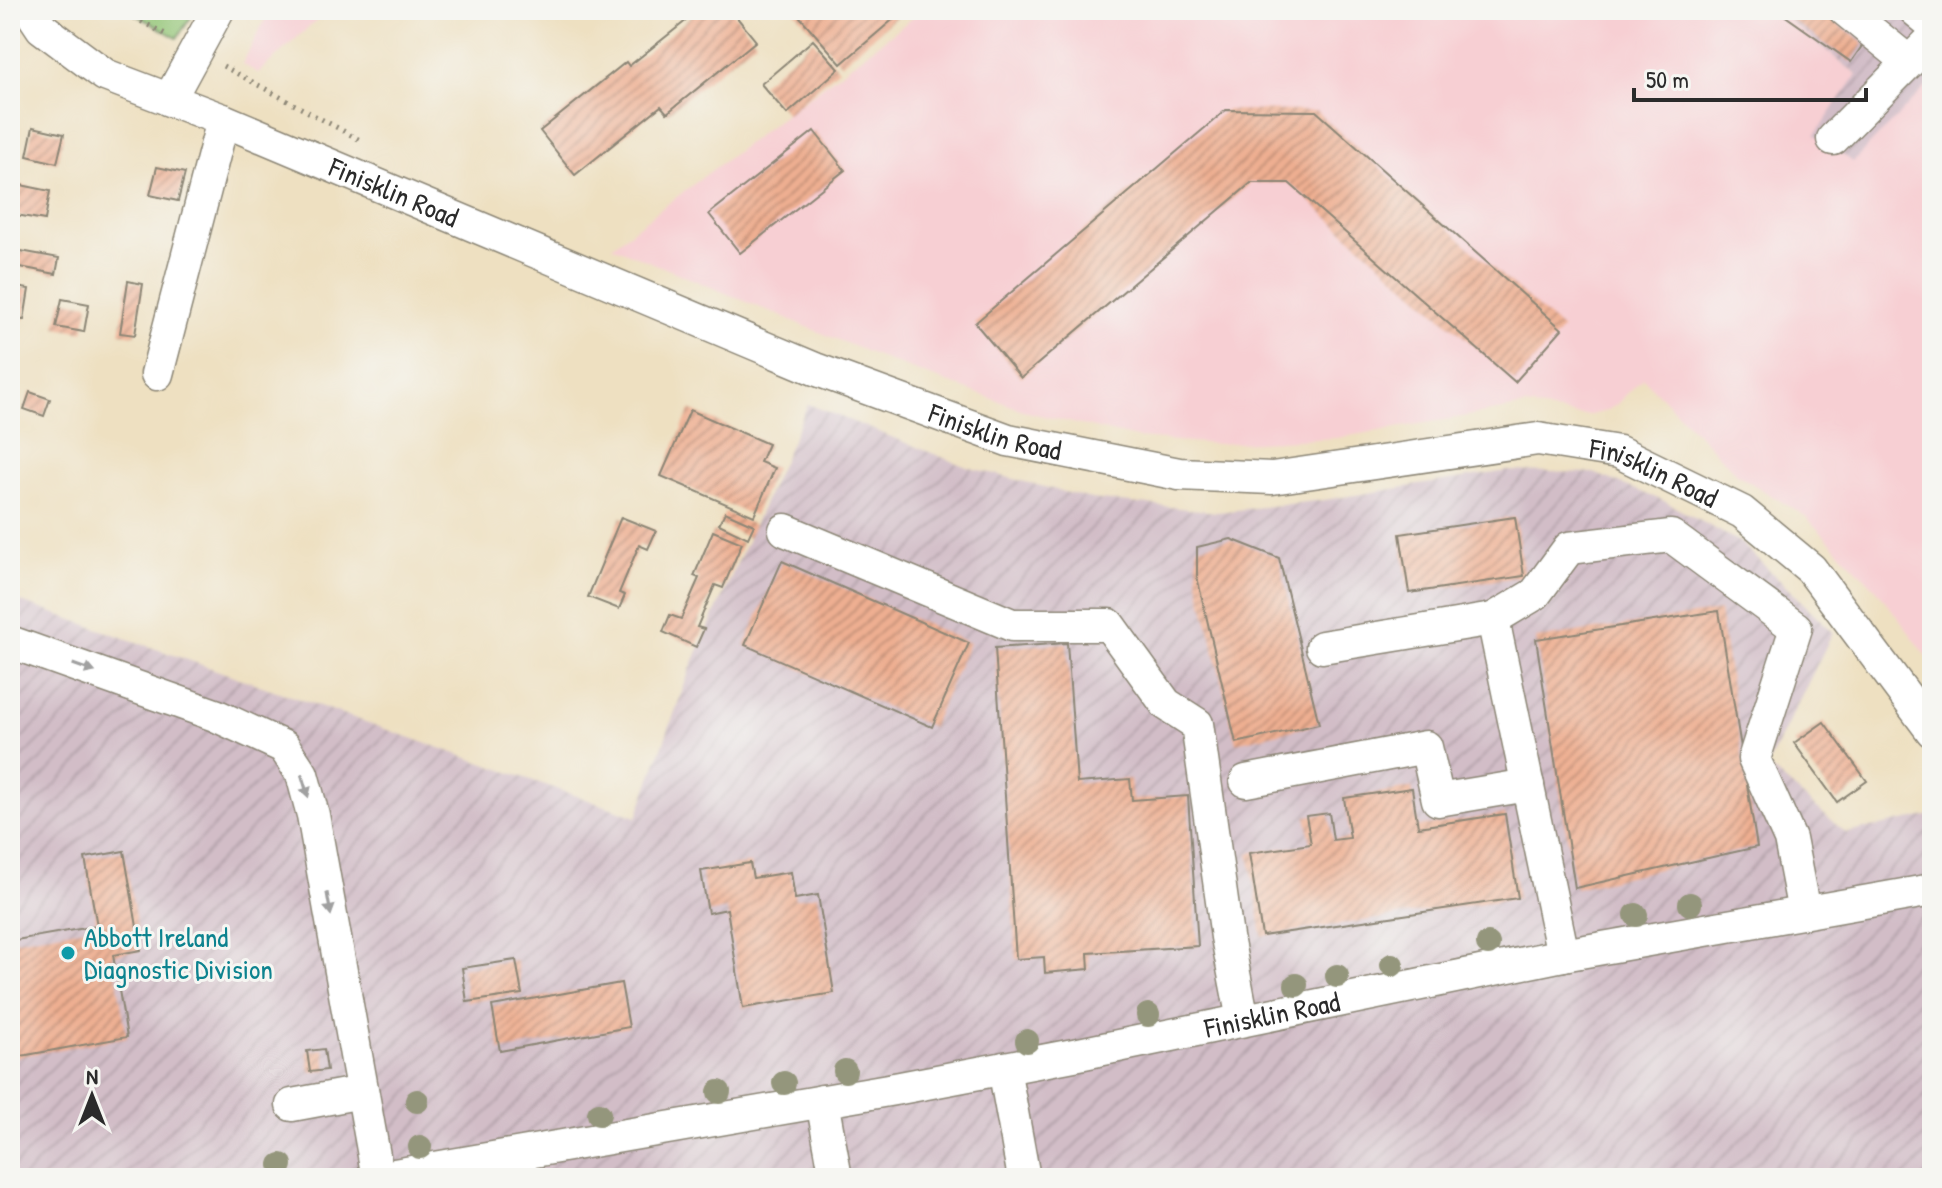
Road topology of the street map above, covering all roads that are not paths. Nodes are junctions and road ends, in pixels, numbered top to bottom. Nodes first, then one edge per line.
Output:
1 (30, 10) edge
2 (218, 10) edge
3 (1845, 10) edge
4 (1915, 10) edge
5 (1932, 24) edge
6 (1932, 39) edge
7 (1909, 62) junction
8 (169, 100) junction
9 (223, 120) junction
10 (1833, 139) dead end
11 (157, 374) dead end
12 (785, 530) dead end
13 (1493, 619) junction
14 (10, 642) edge
15 (1322, 647) dead end
16 (1932, 731) edge
17 (1246, 781) dead end
18 (1528, 785) junction
19 (1932, 890) edge
20 (1804, 912) junction
21 (1563, 955) junction
22 (1243, 1020) junction
23 (1004, 1068) junction
24 (362, 1092) junction
25 (822, 1101) junction
26 (292, 1105) dead end
27 (478, 1170) edge
28 (377, 1178) edge
29 (836, 1178) edge
30 (1024, 1178) edge

1 - 8 street, Finisklin Road
2 - 8 street
3 - 7 street
4 - 5 street
6 - 7 street
7 - 10 street
8 - 9 street, Finisklin Road
9 - 11 street
9 - 16 street, Finisklin Road
12 - 22 street
13 - 15 street
13 - 18 street
13 - 20 street
14 -> 24 street
17 - 18 street
18 - 21 street
19 - 20 street, Finisklin Road
20 - 21 street, Finisklin Road
21 - 22 street, Finisklin Road
22 - 23 street, Finisklin Road
23 - 25 street, Finisklin Road
23 - 30 street
24 - 26 street
24 - 28 street
25 - 27 street, Finisklin Road
25 - 29 street
27 - 28 street, Finisklin Road

